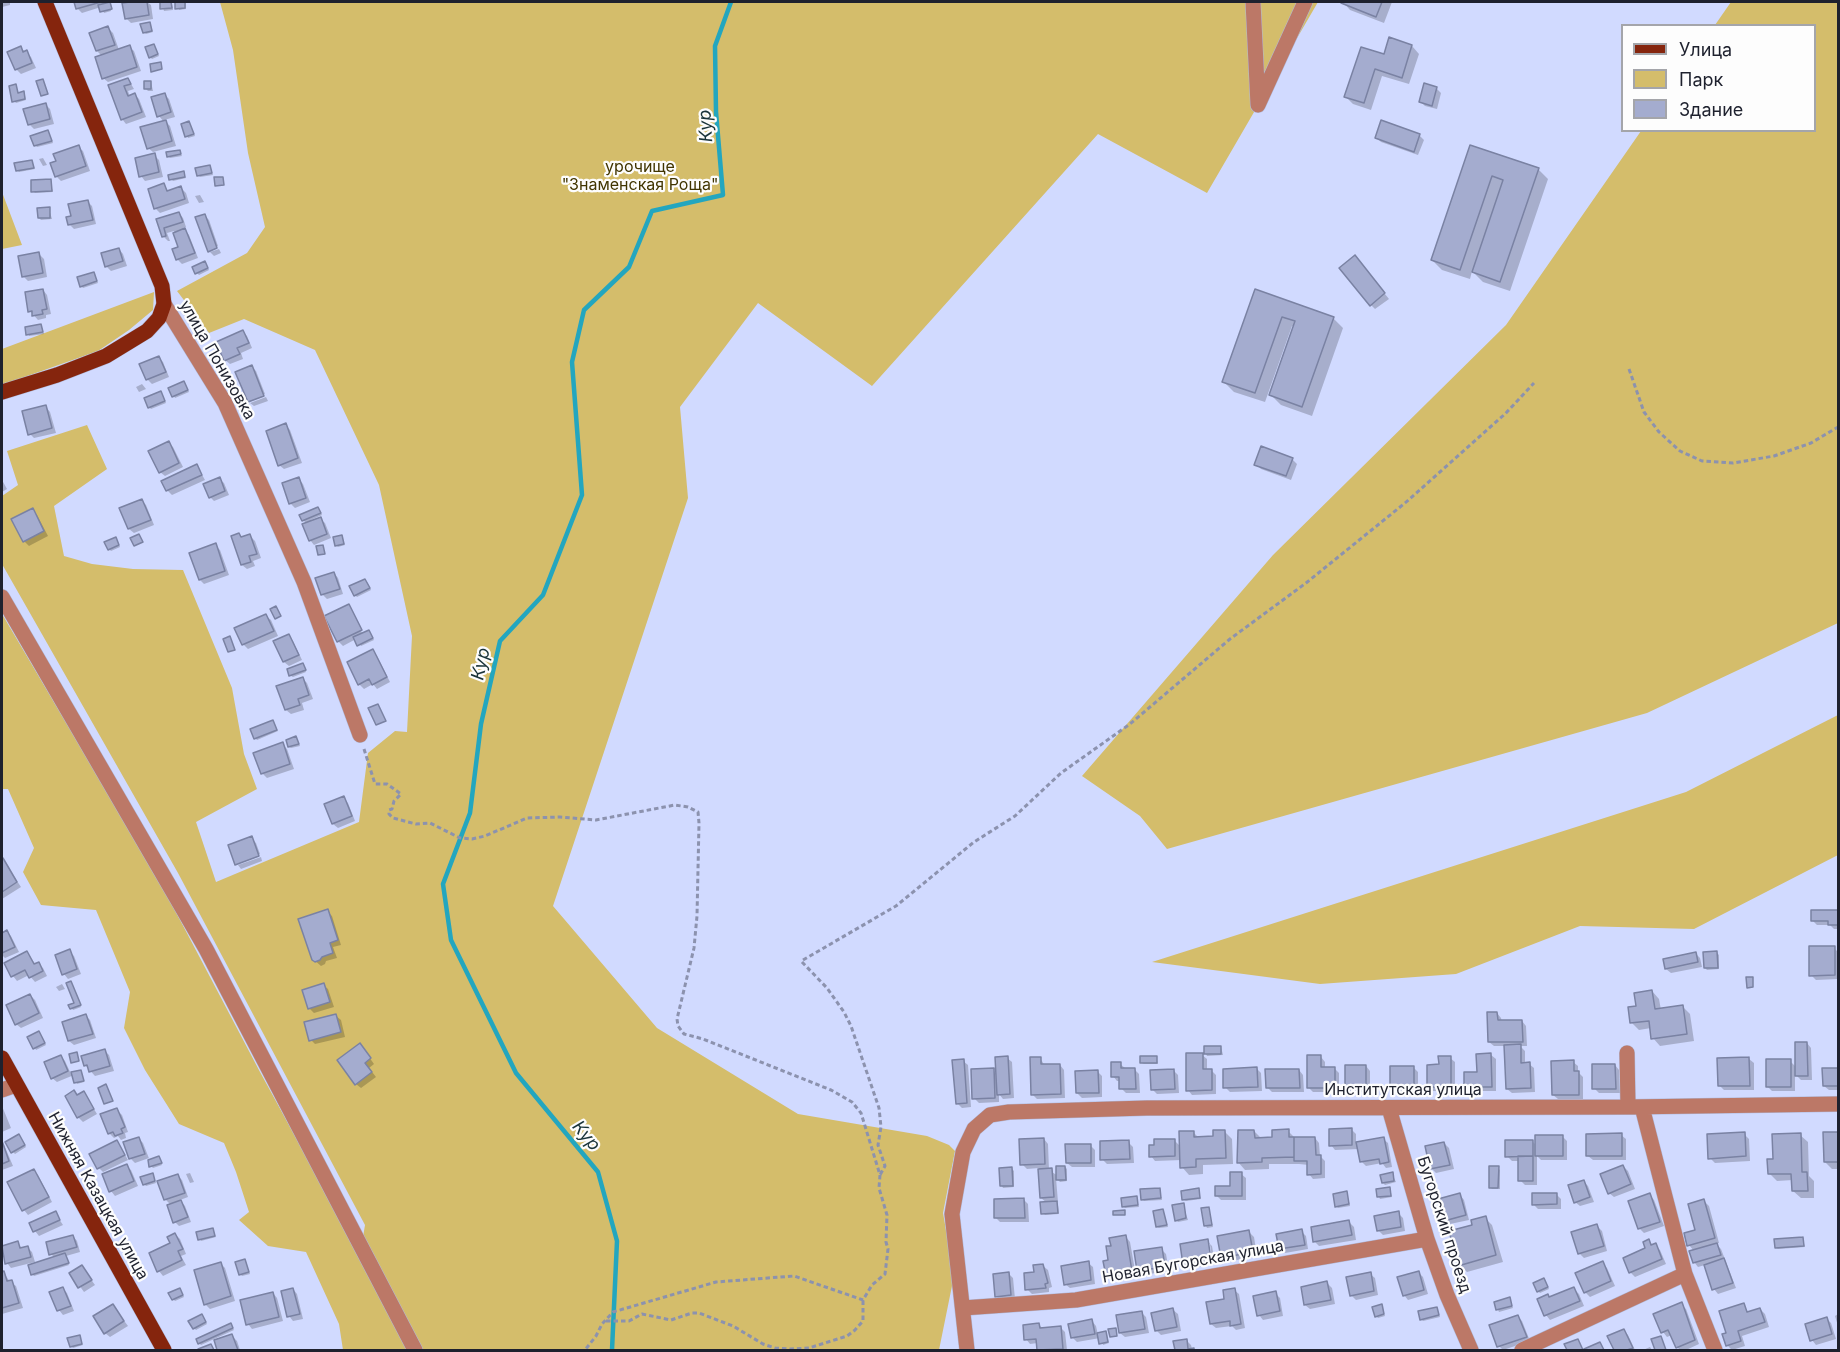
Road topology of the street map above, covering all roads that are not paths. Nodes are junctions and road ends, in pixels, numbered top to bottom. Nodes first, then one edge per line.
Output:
1 (45, 2) edge
2 (1253, 2) edge
3 (1305, 2) edge
4 (164, 304) junction
5 (2, 392) edge
6 (2, 597) edge
7 (360, 735) road end
8 (1627, 1053) dead end
9 (2, 1058) edge
10 (9, 1088) edge
11 (1839, 1104) edge
12 (1635, 1107) junction
13 (1389, 1108) junction
14 (1427, 1239) junction
15 (1685, 1274) junction
16 (963, 1308) junction
17 (967, 1348) edge
18 (164, 1350) edge
19 (415, 1350) edge
20 (1471, 1350) edge
21 (1522, 1350) edge
22 (1715, 1350) edge

1 - 4 main road, улица Понизовка
2 - 3 street
4 - 5 main road
4 - 7 street, улица Понизовка
6 - 19 street
8 - 12 street
9 - 10 main road, Нижняя Казацкая улица
10 - 18 main road, Нижняя Казацкая улица
11 - 12 street, Институтская улица
12 - 13 street, Институтская улица
12 - 15 street
13 - 14 street, Бугорский проезд
13 - 16 street, Институтская улица
14 - 16 street, Новая Бугорская улица
14 - 20 street, Бугорский проезд
15 - 21 street
15 - 22 street
16 - 17 street

